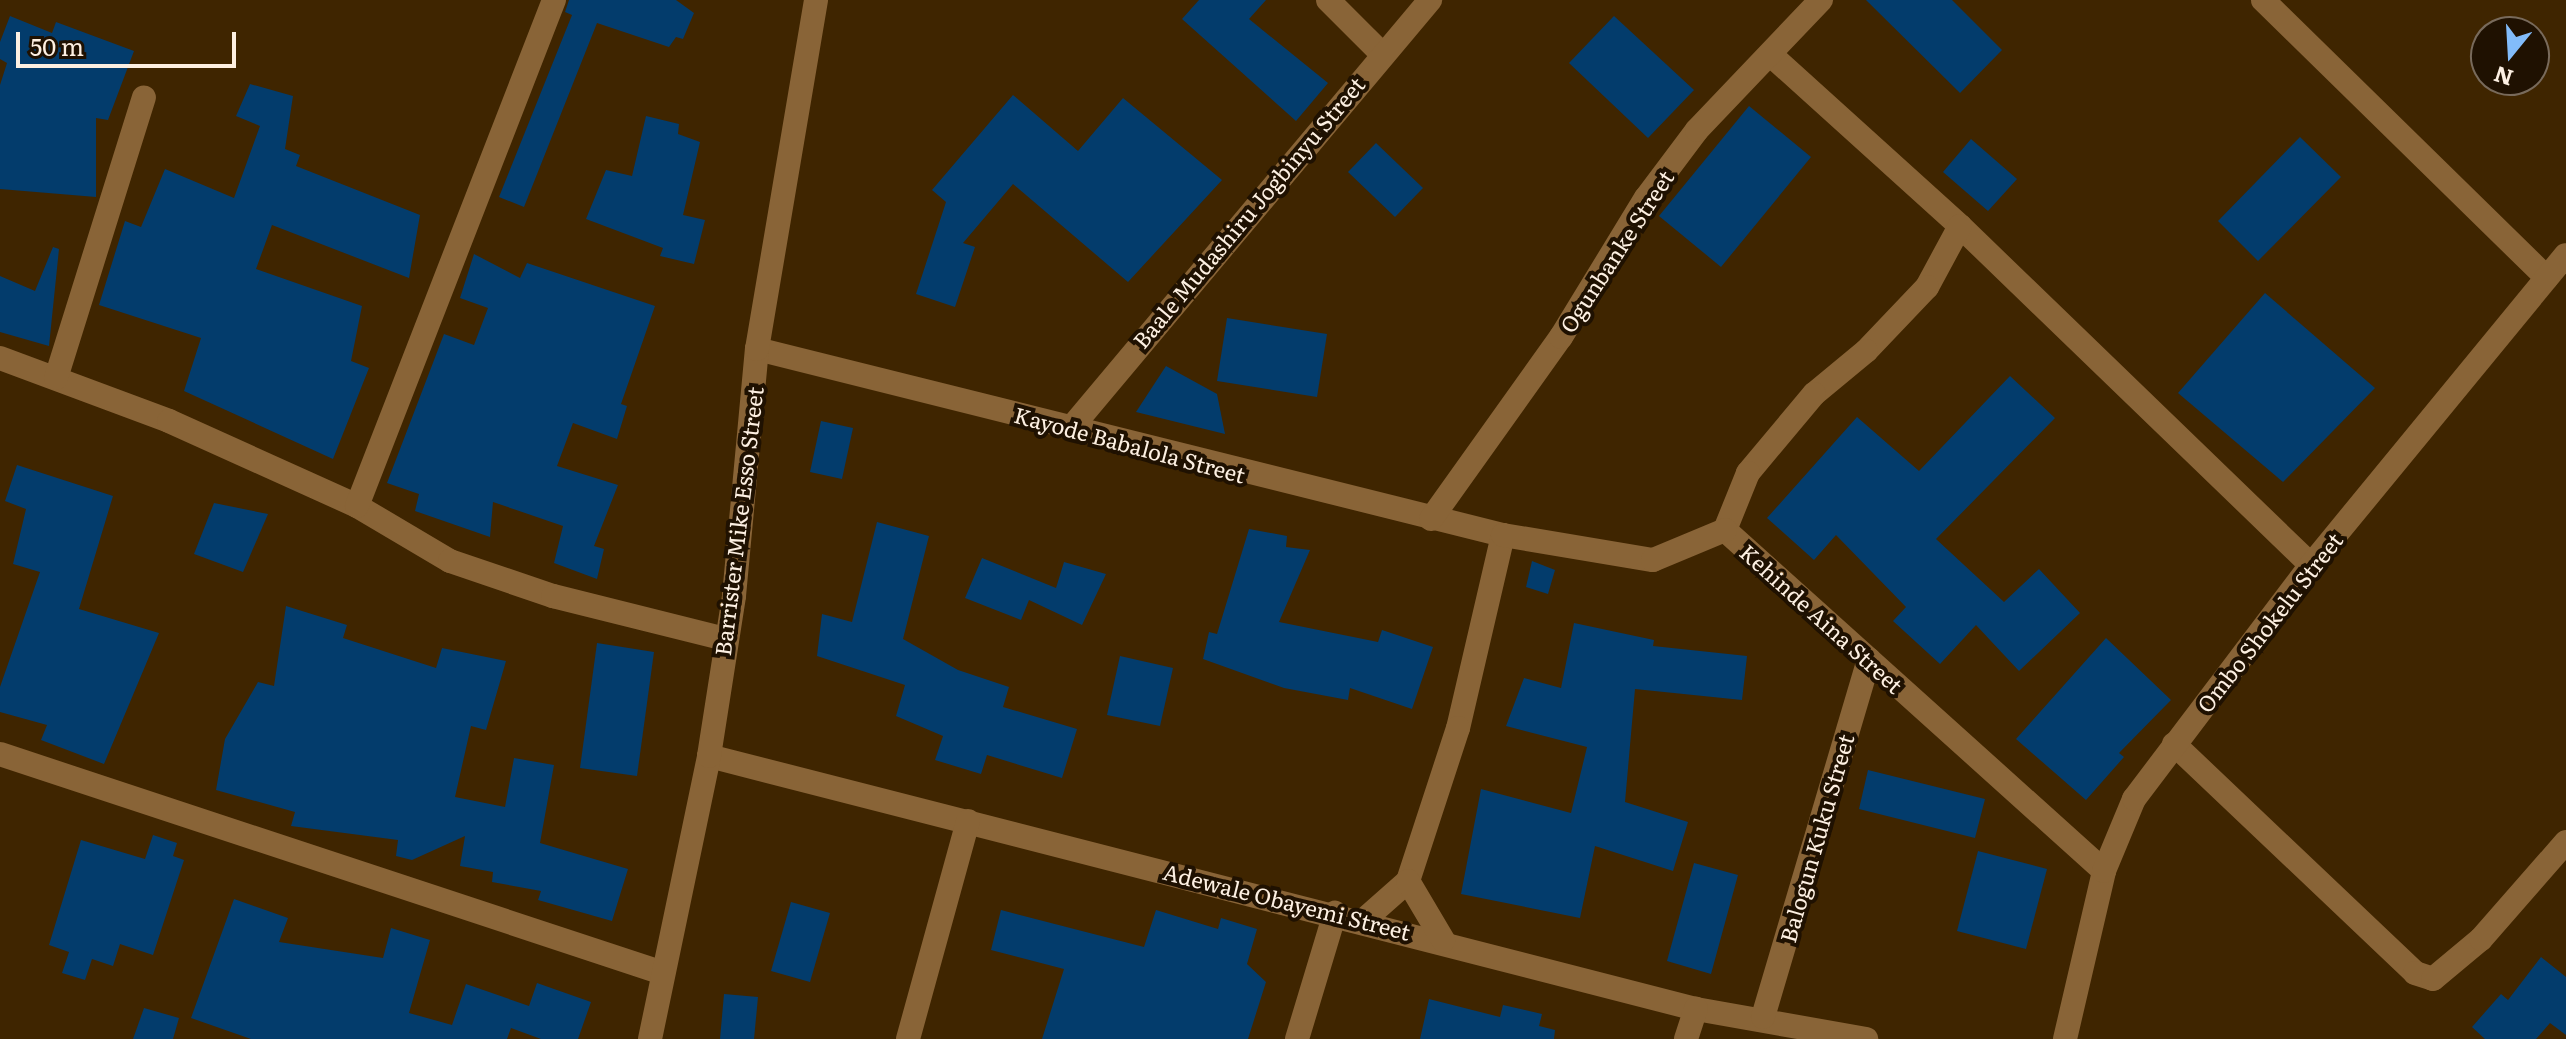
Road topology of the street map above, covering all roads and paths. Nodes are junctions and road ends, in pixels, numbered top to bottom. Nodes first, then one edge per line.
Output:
1 (554, 0) edge
2 (816, 0) edge
3 (1328, 0) edge
4 (1430, 0) edge
5 (1821, 0) edge
6 (2263, 0) edge
7 (1381, 53) junction
8 (1772, 56) junction
9 (144, 98) dead end
10 (1960, 226) junction
11 (2566, 255) edge
12 (2547, 278) junction
13 (757, 349) junction
14 (0, 358) edge
15 (56, 378) junction
16 (1071, 428) junction
17 (357, 506) junction
18 (1431, 519) junction
19 (1725, 530) junction
20 (1503, 535) junction
21 (2311, 565) junction
22 (725, 639) junction
23 (1869, 659) junction
24 (2174, 744) junction
25 (0, 754) edge
26 (709, 756) junction
27 (968, 821) junction
28 (2566, 842) edge
29 (2104, 871) junction
30 (1408, 881) junction
31 (1335, 913) junction
32 (1365, 919) junction
33 (1443, 940) junction
34 (660, 972) junction
35 (1696, 1009) junction
36 (1763, 1017) junction
37 (650, 1039) edge
38 (908, 1039) edge
39 (1297, 1039) edge
40 (1686, 1039) edge
41 (1866, 1039) edge
42 (2065, 1039) edge

1 - 17 street
2 - 13 street, Barrister Mike Esso Street
3 - 7 street
4 - 7 street, Baale Mudashiru Jogbinyu Street
5 - 8 street, Ogunbanke Street
6 - 12 street
7 - 16 street, Baale Mudashiru Jogbinyu Street
8 - 10 street
8 - 18 street, Ogunbanke Street
9 - 15 street
10 - 19 street, Kehinde Aina Street
10 - 21 street
11 - 12 street, Ombo Shokelu Street
12 - 21 street, Ombo Shokelu Street
13 - 16 street, Kayode Babalola Street
13 - 22 street, Barrister Mike Esso Street
14 - 15 street
15 - 17 street
16 - 18 street, Kayode Babalola Street
17 - 22 street
18 - 20 street, Kayode Babalola Street
19 - 20 street, Kayode Babalola Street
19 - 23 street, Kehinde Aina Street
20 - 30 street
21 - 24 street, Ombo Shokelu Street
22 - 26 street, Barrister Mike Esso Street
23 - 29 street, Kehinde Aina Street
23 - 36 street, Balogun Kuku Street
24 - 28 street
24 - 29 street, Ombo Shokelu Street
25 - 34 street
26 - 27 street, Adewale Obayemi Street
26 - 34 street, Barrister Mike Esso Street
27 - 31 street, Adewale Obayemi Street
27 - 38 street
29 - 42 street, Ombo Shokelu Street
30 - 32 street
30 - 33 street
31 - 32 street, Adewale Obayemi Street
31 - 39 street
32 - 33 street, Adewale Obayemi Street
33 - 35 street, Adewale Obayemi Street
34 - 37 street, Barrister Mike Esso Street
35 - 36 street, Adewale Obayemi Street
35 - 40 street
36 - 41 street, Adewale Obayemi Street

